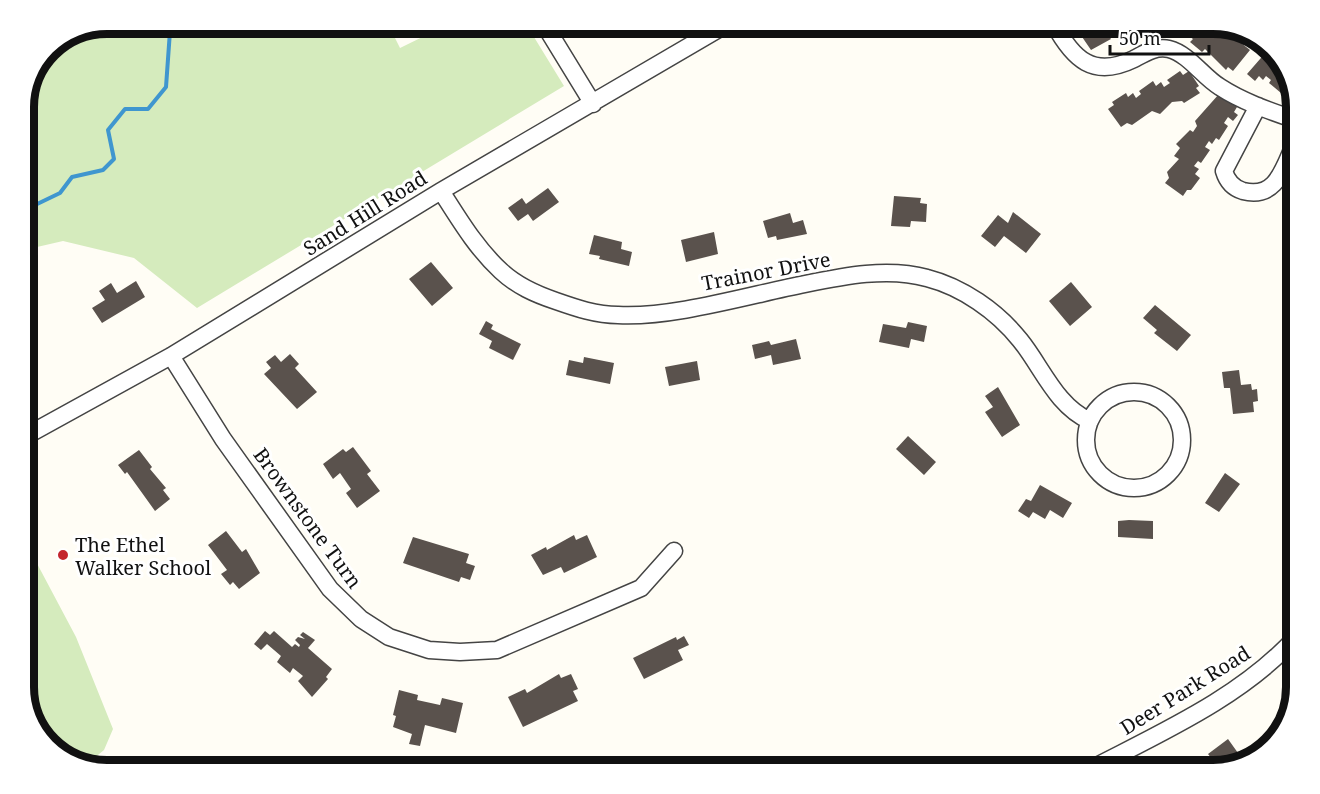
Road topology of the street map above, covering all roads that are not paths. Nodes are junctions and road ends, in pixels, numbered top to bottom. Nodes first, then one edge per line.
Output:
1 (550, 34) edge
2 (710, 34) edge
3 (1059, 34) edge
4 (593, 104) junction
5 (1258, 106) junction
6 (1285, 116) edge
7 (1285, 166) edge
8 (441, 191) junction
9 (171, 356) junction
10 (1090, 421) junction
11 (35, 431) edge
12 (674, 551) dead end
13 (1286, 646) edge
14 (1108, 760) edge

1 - 4 street
2 - 4 street, Sand Hill Road
3 - 5 street
4 - 8 street, Sand Hill Road
5 - 6 street
5 - 7 street
8 - 9 street, Sand Hill Road
8 - 10 street, Trainor Drive
9 - 11 street, Sand Hill Road
9 - 12 street, Brownstone Turn
10 - 10 street
13 - 14 street, Deer Park Road

